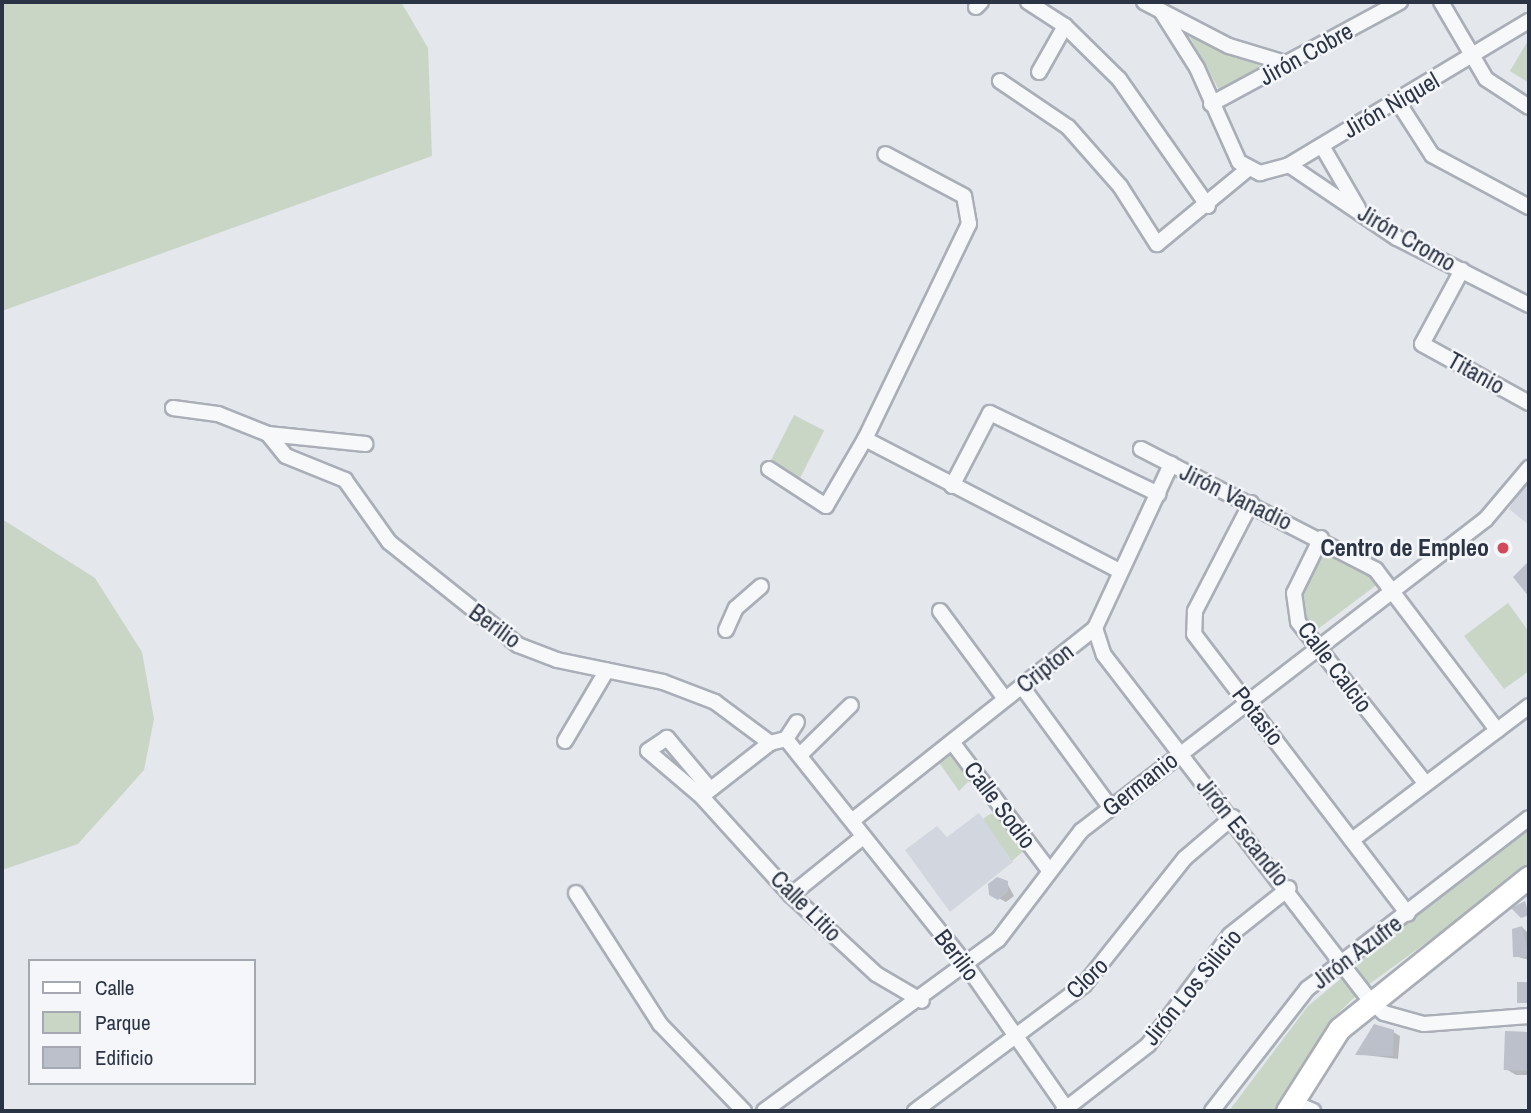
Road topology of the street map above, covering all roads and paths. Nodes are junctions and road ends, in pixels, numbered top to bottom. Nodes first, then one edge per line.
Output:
1 (1028, 2) edge
2 (1144, 2) edge
3 (1400, 2) edge
4 (1441, 2) edge
5 (1161, 11) junction
6 (1529, 21) edge
7 (1065, 26) junction
8 (1472, 57) junction
9 (1289, 64) junction
10 (1040, 72) dead end
11 (1000, 81) dead end
12 (1398, 102) junction
13 (1211, 104) junction
14 (1529, 107) edge
15 (1322, 146) junction
16 (885, 153) dead end
17 (1289, 165) junction
18 (1248, 169) junction
19 (1208, 206) junction
20 (1529, 207) edge
21 (1359, 211) junction
22 (1462, 270) junction
23 (1529, 305) edge
24 (1529, 403) edge
25 (173, 408) dead end
26 (268, 435) junction
27 (865, 439) junction
28 (365, 444) dead end
29 (1141, 449) dead end
30 (1171, 464) junction
31 (1529, 468) edge
32 (769, 469) dead end
33 (952, 486) junction
34 (1158, 494) junction
35 (1251, 503) junction
36 (1321, 538) junction
37 (1118, 570) junction
38 (761, 586) dead end
39 (1393, 589) junction
40 (940, 611) dead end
41 (1095, 628) junction
42 (726, 630) dead end
43 (1317, 648) junction
44 (607, 670) junction
45 (1023, 688) junction
46 (1005, 699) junction
47 (1247, 701) junction
48 (851, 705) dead end
49 (1529, 706) edge
50 (797, 722) dead end
51 (1497, 730) junction
52 (786, 739) junction
53 (565, 741) dead end
54 (952, 742) junction
55 (770, 743) junction
56 (1179, 754) junction
57 (800, 755) junction
58 (1426, 784) junction
59 (1110, 807) junction
60 (1233, 817) junction
61 (1529, 818) edge
62 (853, 820) junction
63 (863, 836) junction
64 (1352, 840) junction
65 (1048, 869) junction
66 (1529, 877) edge
67 (1289, 888) junction
68 (576, 893) dead end
69 (791, 895) junction
70 (1408, 914) junction
71 (1343, 963) junction
72 (967, 966) junction
73 (922, 1001) junction
74 (1370, 1001) junction
75 (1529, 1016) edge
76 (1017, 1040) junction
77 (1290, 1107) edge
78 (1066, 1110) edge
79 (744, 1111) edge
80 (764, 1111) edge
81 (915, 1111) edge
82 (1212, 1111) edge
83 (1313, 1111) edge

1 - 7 street
2 - 5 street
3 - 9 street, Jirón Cobre
4 - 8 street
5 - 9 street
5 - 13 street
6 - 8 street, Jirón Niquel
7 - 10 street
7 - 19 street
8 - 12 street, Jirón Niquel
8 - 14 street
9 - 13 street, Jirón Cobre
11 - 19 street
12 - 15 street, Jirón Niquel
12 - 20 street
13 - 18 street
15 - 17 street, Jirón Niquel
15 - 21 street
16 - 27 street
17 - 18 street, Jirón Niquel
17 - 21 street, Jirón Cromo
18 - 19 street
21 - 22 street, Jirón Cromo
22 - 23 street, Jirón Cromo
22 - 24 street, Titanio
25 - 26 street
26 - 28 street
26 - 44 street, Berilio
27 - 32 street
27 - 33 street
29 - 30 street, Jirón Vanadio
30 - 34 street, Cripton
30 - 35 street, Jirón Vanadio
31 - 39 street, Germanio
33 - 34 street
33 - 37 street
34 - 37 street, Cripton
35 - 36 street, Jirón Vanadio
35 - 47 street, Potasio
36 - 39 street, Jirón Vanadio
36 - 43 street, Calle Calcio
37 - 41 street, Cripton
38 - 42 street
39 - 43 street, Germanio
39 - 51 street, Jirón Vanadio
40 - 46 street
41 - 45 street, Cripton
41 - 56 street, Jirón Escandio
43 - 47 street, Germanio
43 - 58 street, Calle Calcio
44 - 53 street
44 - 55 street, Berilio
45 - 46 street, Cripton
45 - 59 street
46 - 54 street, Cripton
47 - 56 street, Germanio
47 - 64 street, Potasio
48 - 57 street
49 - 51 street
50 - 52 street
51 - 58 street
52 - 55 street
52 - 57 street, Berilio
54 - 62 street, Cripton
54 - 65 street, Calle Sodio
55 - 69 street, Calle Litio
56 - 59 street, Germanio
56 - 60 street, Jirón Escandio
57 - 62 street, Berilio
58 - 64 street
59 - 65 street, Germanio
60 - 67 street, Jirón Escandio
60 - 76 street, Cloro
61 - 70 street, Jirón Azufre
62 - 63 street, Berilio
63 - 69 street
63 - 72 street, Berilio
64 - 70 street, Potasio
65 - 72 street, Germanio
66 - 74 street
67 - 71 street, Jirón Escandio
67 - 78 street, Jirón Los Silicio
68 - 79 street
69 - 73 street, Calle Litio
70 - 71 street, Jirón Azufre
71 - 74 street, Jirón Escandio
71 - 82 street, Jirón Azufre
72 - 73 street, Germanio
72 - 76 street, Berilio
73 - 80 street, Germanio
74 - 75 street
74 - 77 street
76 - 78 street, Berilio
76 - 81 street, Cloro
77 - 83 street

